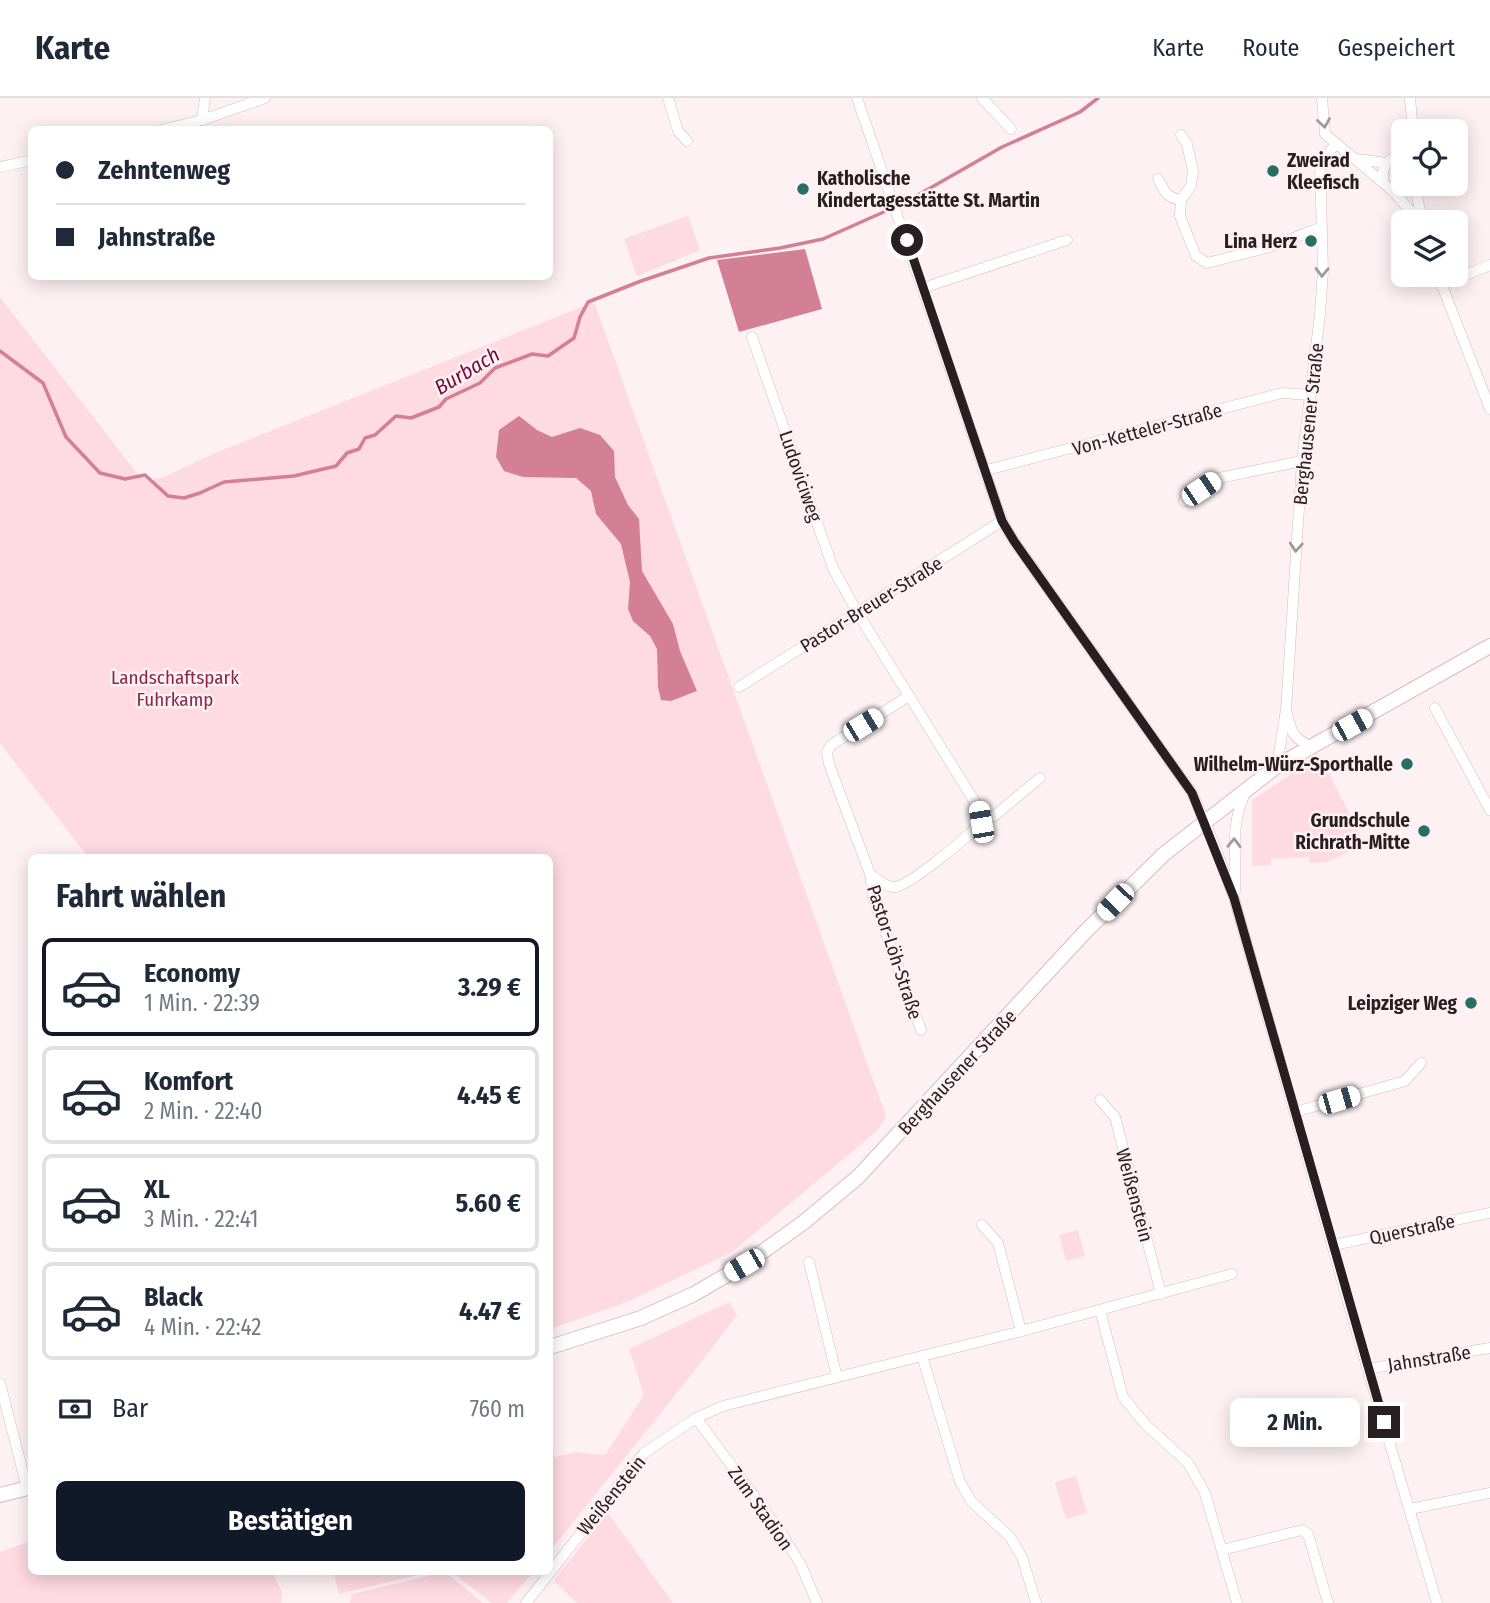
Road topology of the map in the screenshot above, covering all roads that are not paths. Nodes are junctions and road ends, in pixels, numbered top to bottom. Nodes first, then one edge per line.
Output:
1 (205, 98) edge
2 (265, 98) edge
3 (668, 98) edge
4 (857, 98) edge
5 (982, 98) edge
6 (1322, 98) edge
7 (1410, 98) edge
8 (1412, 119) edge
9 (202, 120) junction
10 (177, 126) edge
11 (1011, 129) dead end
12 (1181, 135) dead end
13 (687, 141) dead end
14 (1336, 144) junction
15 (1353, 158) junction
16 (1391, 159) edge
17 (28, 161) edge
18 (1387, 163) junction
19 (0, 167) edge
20 (1157, 179) dead end
21 (1384, 183) junction
22 (1391, 189) edge
23 (1398, 196) edge
24 (1181, 200) junction
25 (1410, 210) edge
26 (1322, 227) junction
27 (1067, 240) dead end
28 (1490, 265) edge
29 (1468, 271) edge
30 (1442, 287) edge
31 (923, 288) junction
32 (752, 337) dead end
33 (1311, 395) junction
34 (1490, 409) edge
35 (1302, 461) junction
36 (984, 471) junction
37 (1184, 501) dead end
38 (1002, 521) junction
39 (858, 612) junction
40 (1490, 646) edge
41 (739, 687) dead end
42 (909, 696) junction
43 (1435, 708) dead end
44 (1286, 710) junction
45 (1311, 747) junction
46 (1277, 766) junction
47 (1040, 778) dead end
48 (1247, 789) junction
49 (1490, 810) edge
50 (1205, 821) junction
51 (981, 822) junction
52 (870, 874) junction
53 (1234, 898) junction
54 (921, 1030) dead end
55 (1421, 1063) dead end
56 (1100, 1101) dead end
57 (1295, 1112) junction
58 (1490, 1213) edge
59 (982, 1225) dead end
60 (1334, 1245) junction
61 (808, 1262) dead end
62 (1232, 1274) dead end
63 (1161, 1294) junction
64 (1100, 1310) junction
65 (1021, 1331) junction
66 (553, 1346) edge
67 (1490, 1348) edge
68 (922, 1356) junction
69 (1367, 1369) junction
70 (837, 1377) junction
71 (0, 1383) edge
72 (695, 1418) junction
73 (28, 1483) edge
74 (28, 1487) edge
75 (1490, 1493) edge
76 (0, 1495) edge
77 (1409, 1509) junction
78 (1222, 1550) junction
79 (553, 1569) edge
80 (548, 1575) edge
81 (526, 1603) edge
82 (817, 1603) edge
83 (1036, 1603) edge
84 (1237, 1603) edge
85 (1328, 1603) edge
86 (1437, 1603) edge

1 - 9 street
2 - 9 street
3 - 13 street
4 - 31 street, Jahnstraße
5 - 11 street
6 -> 14 street
7 - 8 street
9 - 10 street
12 - 24 street
14 - 15 street
14 - 26 street, Berghausener Straße
15 - 18 street
15 - 21 street
16 - 18 street
17 - 19 street
18 - 21 street
20 - 24 street
21 - 22 street
23 - 25 street
24 - 26 street
26 -> 33 street, Berghausener Straße
27 - 31 street
28 - 29 street
30 - 34 street
31 - 36 street, Jahnstraße
32 - 39 street, Ludoviciweg
33 - 35 street, Berghausener Straße
33 - 36 street, Von-Ketteler-Straße
35 - 37 street
35 -> 44 street, Berghausener Straße
36 - 38 street, Jahnstraße
38 - 39 street, Pastor-Breuer-Straße
38 - 50 street, Jahnstraße
39 - 41 street, Pastor-Breuer-Straße
39 - 42 street
40 - 45 main road
42 - 51 street
42 - 52 street, Pastor-Löh-Straße
43 - 49 street
44 - 45 street, Berghausener Straße
44 - 46 street, Berghausener Straße
45 - 46 main road
46 - 48 main road, Berghausener Straße
47 - 51 street, Pastor-Löh-Straße
48 - 50 main road, Berghausener Straße
53 -> 48 street, Jahnstraße
50 - 53 street, Jahnstraße
50 - 66 main road, Berghausener Straße
51 - 52 street, Pastor-Löh-Straße
52 - 54 street, Pastor-Löh-Straße
53 - 57 street, Jahnstraße
55 - 57 street
56 - 63 street, Weißenstein
57 - 60 street, Jahnstraße
58 - 60 street, Querstraße
59 - 65 street
60 - 69 street, Jahnstraße
61 - 70 street
62 - 63 street, Weißenstein
63 - 64 street, Weißenstein
64 - 65 street, Weißenstein
64 - 78 street
65 - 68 street, Weißenstein
67 - 69 street, Jahnstraße
68 - 70 street, Weißenstein
68 - 83 street
69 - 77 street, Jahnstraße
70 - 72 street, Weißenstein
71 - 73 street
72 - 79 street, Weißenstein
72 - 82 street, Zum Stadion
74 - 76 main road
75 - 77 street
77 - 86 street, Jahnstraße
78 - 84 street
78 - 85 street
80 - 81 street, Weißenstein

